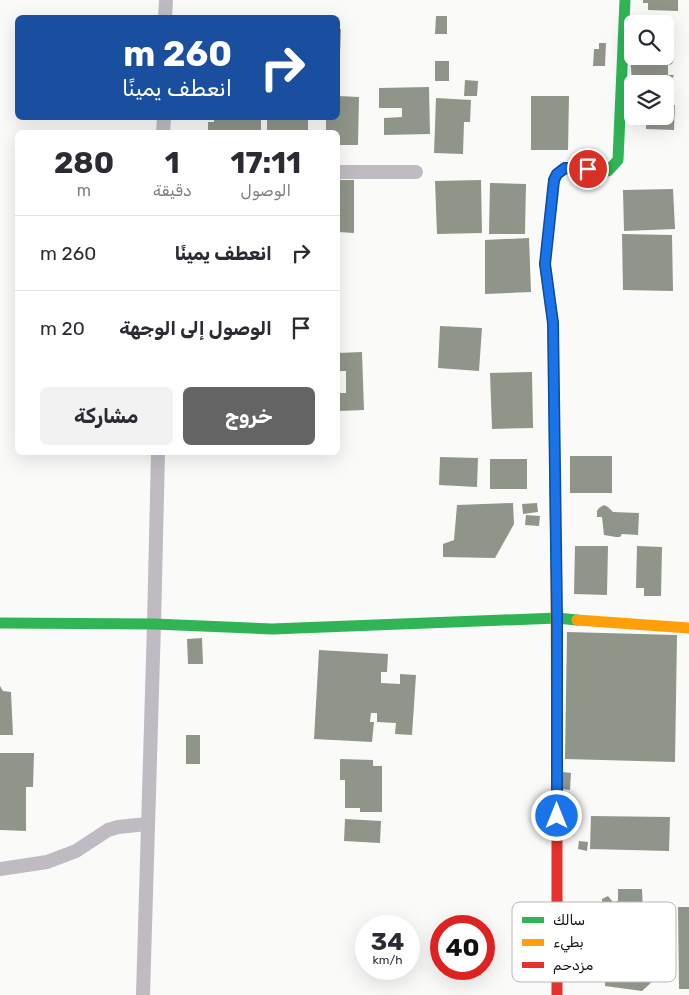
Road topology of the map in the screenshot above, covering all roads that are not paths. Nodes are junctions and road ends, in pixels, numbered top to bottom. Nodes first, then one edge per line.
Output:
1 (166, 0) edge
2 (625, 0) edge
3 (165, 15) edge
4 (340, 172) edge
5 (416, 172) dead end
6 (158, 455) edge
7 (557, 618) junction
8 (0, 622) edge
9 (154, 624) junction
10 (689, 628) edge
11 (147, 824) junction
12 (0, 870) edge
13 (557, 902) edge
14 (557, 982) edge
15 (143, 995) edge
16 (557, 995) edge

1 - 3 street
2 - 7 street
4 - 5 street
6 - 9 street
7 - 9 street
7 - 10 street
7 - 13 street
8 - 9 street
9 - 11 street
11 - 12 street
11 - 15 street
14 - 16 street

